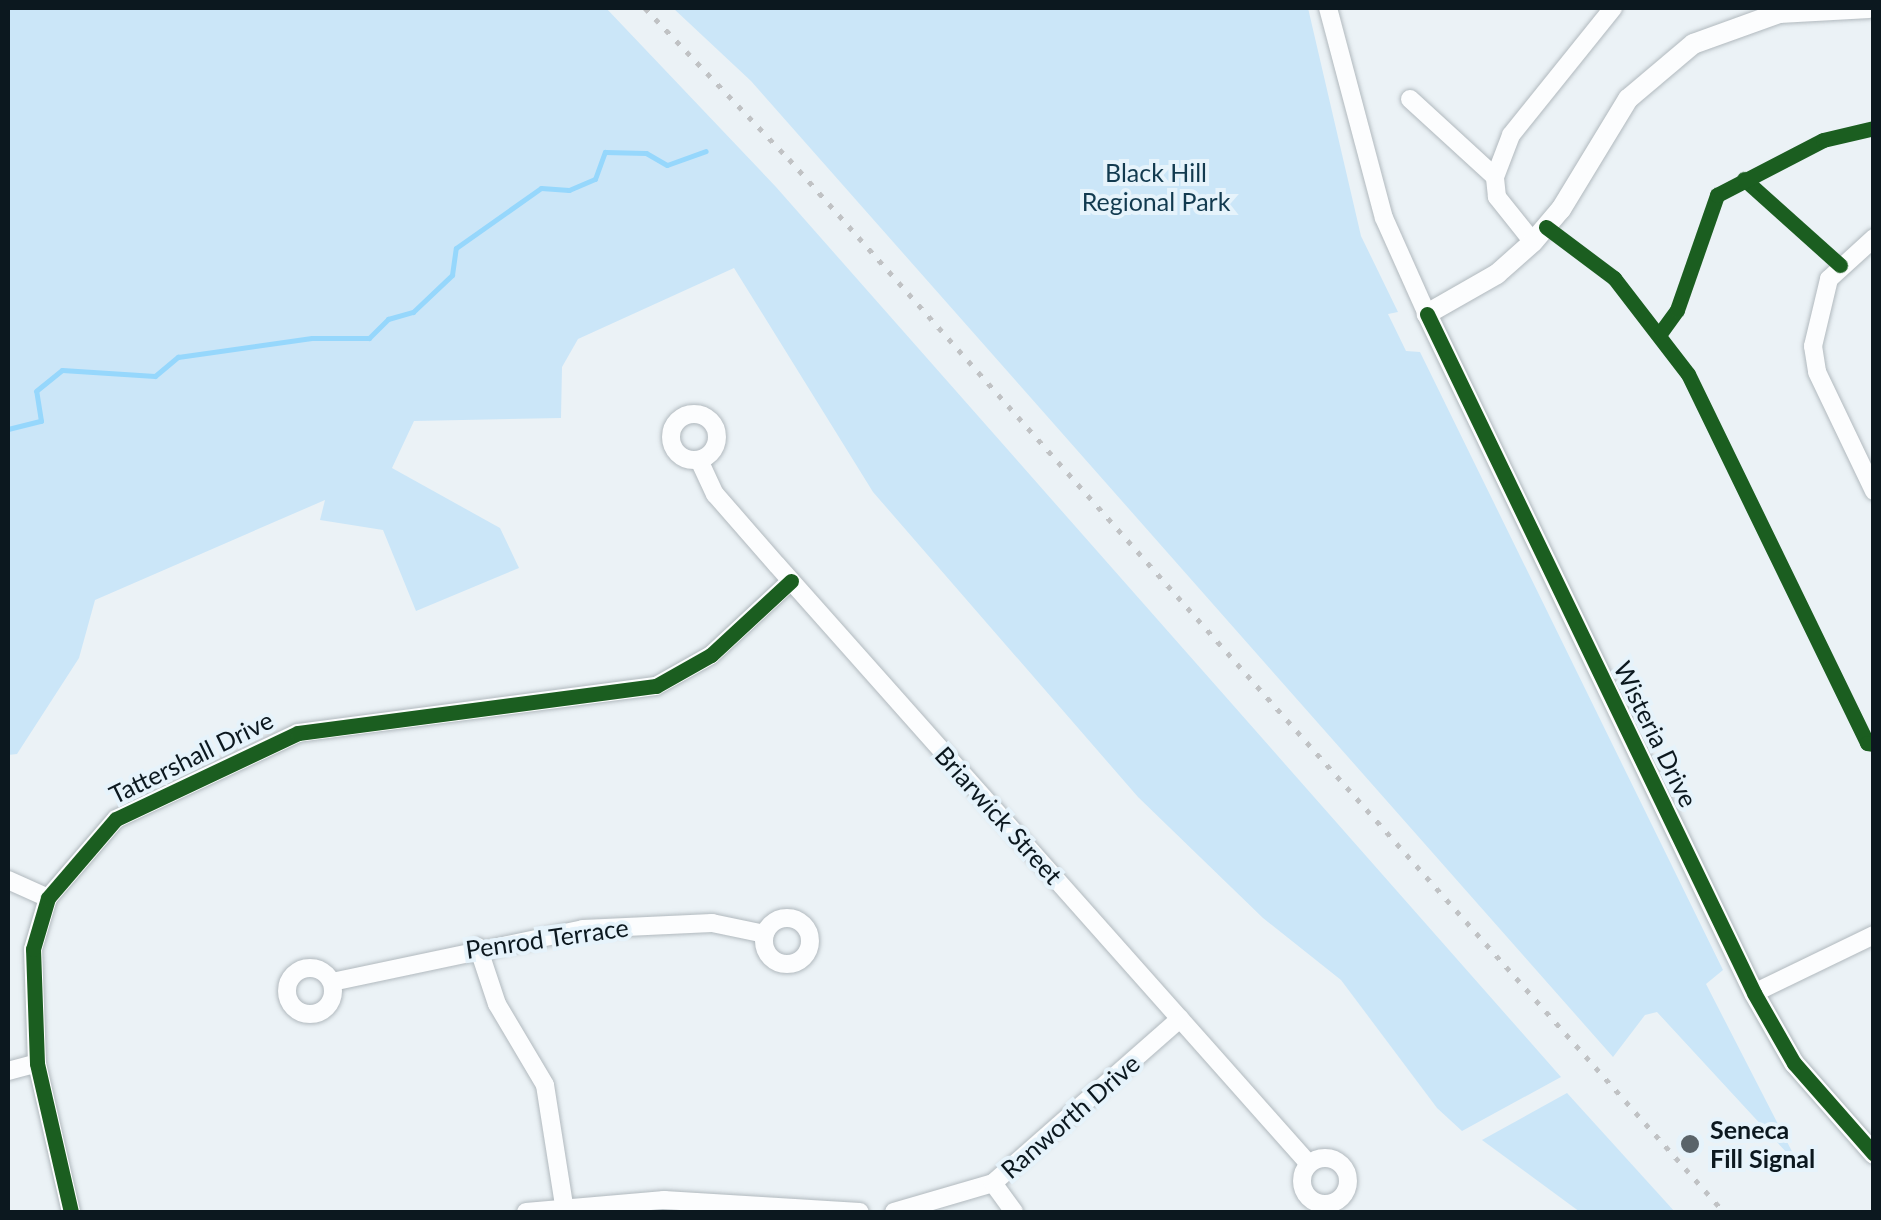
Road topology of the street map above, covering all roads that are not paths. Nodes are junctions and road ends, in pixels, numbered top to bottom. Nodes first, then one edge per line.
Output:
1 (1328, 8) edge
2 (1613, 8) edge
3 (1869, 8) edge
4 (1410, 100) dead end
5 (1495, 177) junction
6 (1874, 238) edge
7 (1532, 242) junction
8 (1426, 314) junction
9 (699, 460) dead end
10 (1874, 491) edge
11 (792, 582) junction
12 (8, 880) edge
13 (48, 898) junction
14 (765, 934) dead end
15 (1874, 935) edge
16 (478, 947) junction
17 (332, 982) dead end
18 (1754, 994) junction
19 (1180, 1019) junction
20 (37, 1064) junction
21 (8, 1071) edge
22 (1874, 1154) edge
23 (1309, 1164) dead end
24 (993, 1183) junction
25 (564, 1205) junction
26 (71, 1212) edge
27 (526, 1212) edge
28 (860, 1212) edge
29 (894, 1212) edge
30 (1014, 1212) edge

1 - 8 street, Wisteria Drive
2 - 5 street
3 - 7 street
4 - 5 street
5 - 7 street
6 - 10 street
7 - 8 street
8 - 18 street, Wisteria Drive
9 - 11 street, Briarwick Street
11 - 13 street, Tattershall Drive
11 - 19 street, Briarwick Street
12 - 13 street
13 - 20 street, Tattershall Drive
14 - 16 street, Penrod Terrace
15 - 18 street
16 - 17 street, Penrod Terrace
16 - 25 street
18 - 22 street, Wisteria Drive
19 - 23 street, Briarwick Street
19 - 24 street, Ranworth Drive
20 - 21 street
20 - 26 street, Tattershall Drive
24 - 29 street, Ranworth Drive
24 - 30 street
25 - 27 street
25 - 28 street

